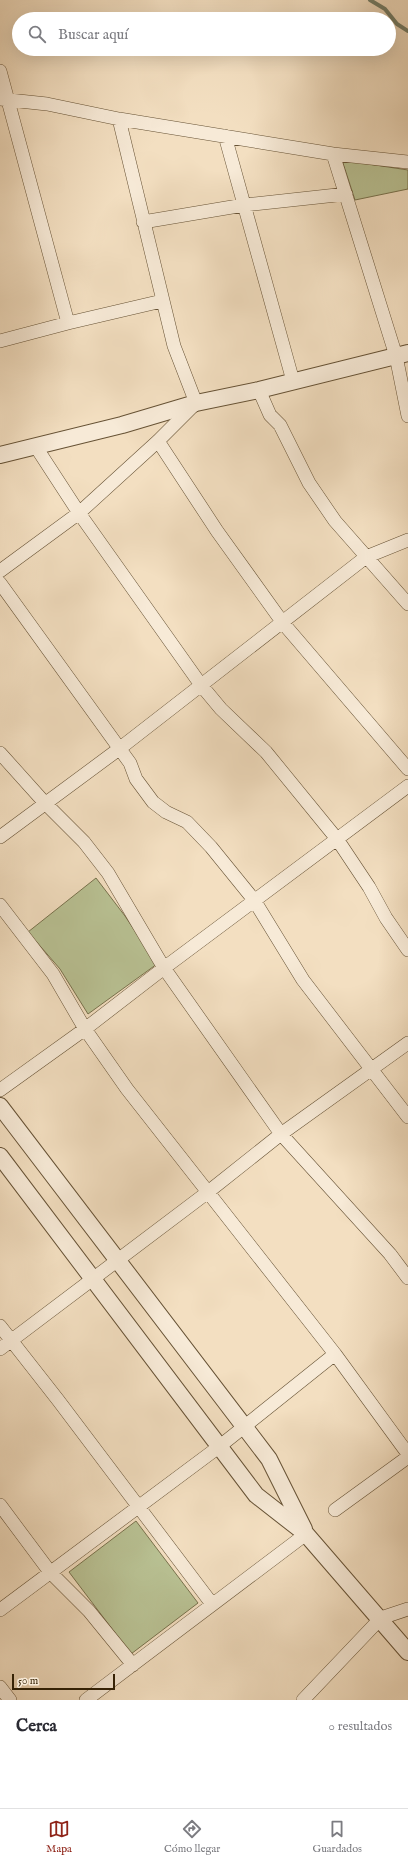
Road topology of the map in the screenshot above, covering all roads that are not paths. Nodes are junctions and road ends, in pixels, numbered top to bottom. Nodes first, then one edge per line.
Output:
1 (0, 71) edge
2 (4, 99) edge
3 (119, 119) junction
4 (225, 136) junction
5 (333, 154) junction
6 (408, 162) edge
7 (346, 194) junction
8 (244, 205) junction
9 (143, 222) junction
10 (162, 301) junction
11 (68, 323) junction
12 (0, 341) edge
13 (402, 354) edge
14 (293, 381) junction
15 (259, 390) junction
16 (196, 402) junction
17 (408, 416) edge
18 (158, 441) junction
19 (36, 447) junction
20 (0, 454) edge
21 (80, 513) junction
22 (408, 540) edge
23 (366, 557) junction
24 (0, 572) edge
25 (0, 584) edge
26 (408, 604) edge
27 (283, 623) junction
28 (201, 685) junction
29 (119, 749) junction
30 (0, 753) edge
31 (408, 769) edge
32 (408, 786) edge
33 (44, 802) junction
34 (0, 836) edge
35 (337, 839) junction
36 (254, 900) junction
37 (0, 905) edge
38 (408, 950) edge
39 (164, 968) junction
40 (85, 1029) junction
41 (408, 1043) edge
42 (372, 1070) junction
43 (0, 1090) edge
44 (0, 1106) edge
45 (408, 1117) edge
46 (282, 1134) junction
47 (0, 1156) edge
48 (208, 1192) junction
49 (118, 1260) junction
50 (93, 1278) junction
51 (408, 1278) edge
52 (0, 1326) edge
53 (11, 1340) junction
54 (0, 1349) edge
55 (335, 1354) junction
56 (244, 1426) junction
57 (220, 1446) junction
58 (408, 1456) edge
59 (0, 1505) edge
60 (138, 1506) junction
61 (335, 1510) dead end
62 (306, 1534) junction
63 (50, 1572) junction
64 (212, 1604) junction
65 (408, 1608) edge
66 (0, 1610) edge
67 (381, 1618) junction
68 (408, 1652) edge
69 (133, 1665) junction
70 (0, 1687) edge
71 (10, 1700) edge
72 (86, 1700) edge
73 (303, 1700) edge

1 - 2 street
2 - 3 street
2 - 11 street
3 - 4 street
3 - 9 street
4 - 5 street
4 - 8 street
5 - 6 street
5 - 7 street
7 - 8 street
7 - 13 street
8 - 9 street
8 - 14 street
9 - 10 street
10 - 11 street
10 - 16 street
11 - 12 street
13 - 14 street
13 - 17 street
14 - 15 street
15 - 16 street
15 - 23 street
16 - 18 street
16 - 19 street
18 - 21 street
18 - 27 street
19 - 20 street
19 - 21 street
21 - 24 street
21 - 28 street
22 - 23 street
23 - 26 street
23 - 27 street
25 - 29 street
27 - 28 street
27 - 31 street
28 - 29 street
28 - 35 street
29 - 33 street
29 - 36 street
30 - 33 street
32 - 35 street
33 - 34 street
33 - 39 street
35 - 36 street
35 - 38 street
36 - 39 street
36 - 42 street
37 - 40 street
39 - 40 street
39 - 46 street
40 - 43 street
40 - 48 street
41 - 42 street
42 - 45 street
42 - 46 street
44 - 49 street
46 - 48 street
46 - 51 street
47 - 50 street
48 - 49 street
48 - 55 street
49 - 50 street
49 - 56 street
50 - 53 street
50 - 57 street
52 - 53 street
53 - 54 street
53 - 60 street
55 - 56 street
55 - 58 street
56 - 57 street
56 - 62 street
57 - 60 street
57 - 62 street
58 - 61 street
59 - 63 street
60 - 63 street
60 - 64 street
62 - 64 street
62 - 67 street
63 - 66 street
63 - 69 street
64 - 69 street
65 - 67 street
67 - 68 street
67 - 73 street
69 - 72 street
70 - 71 street

